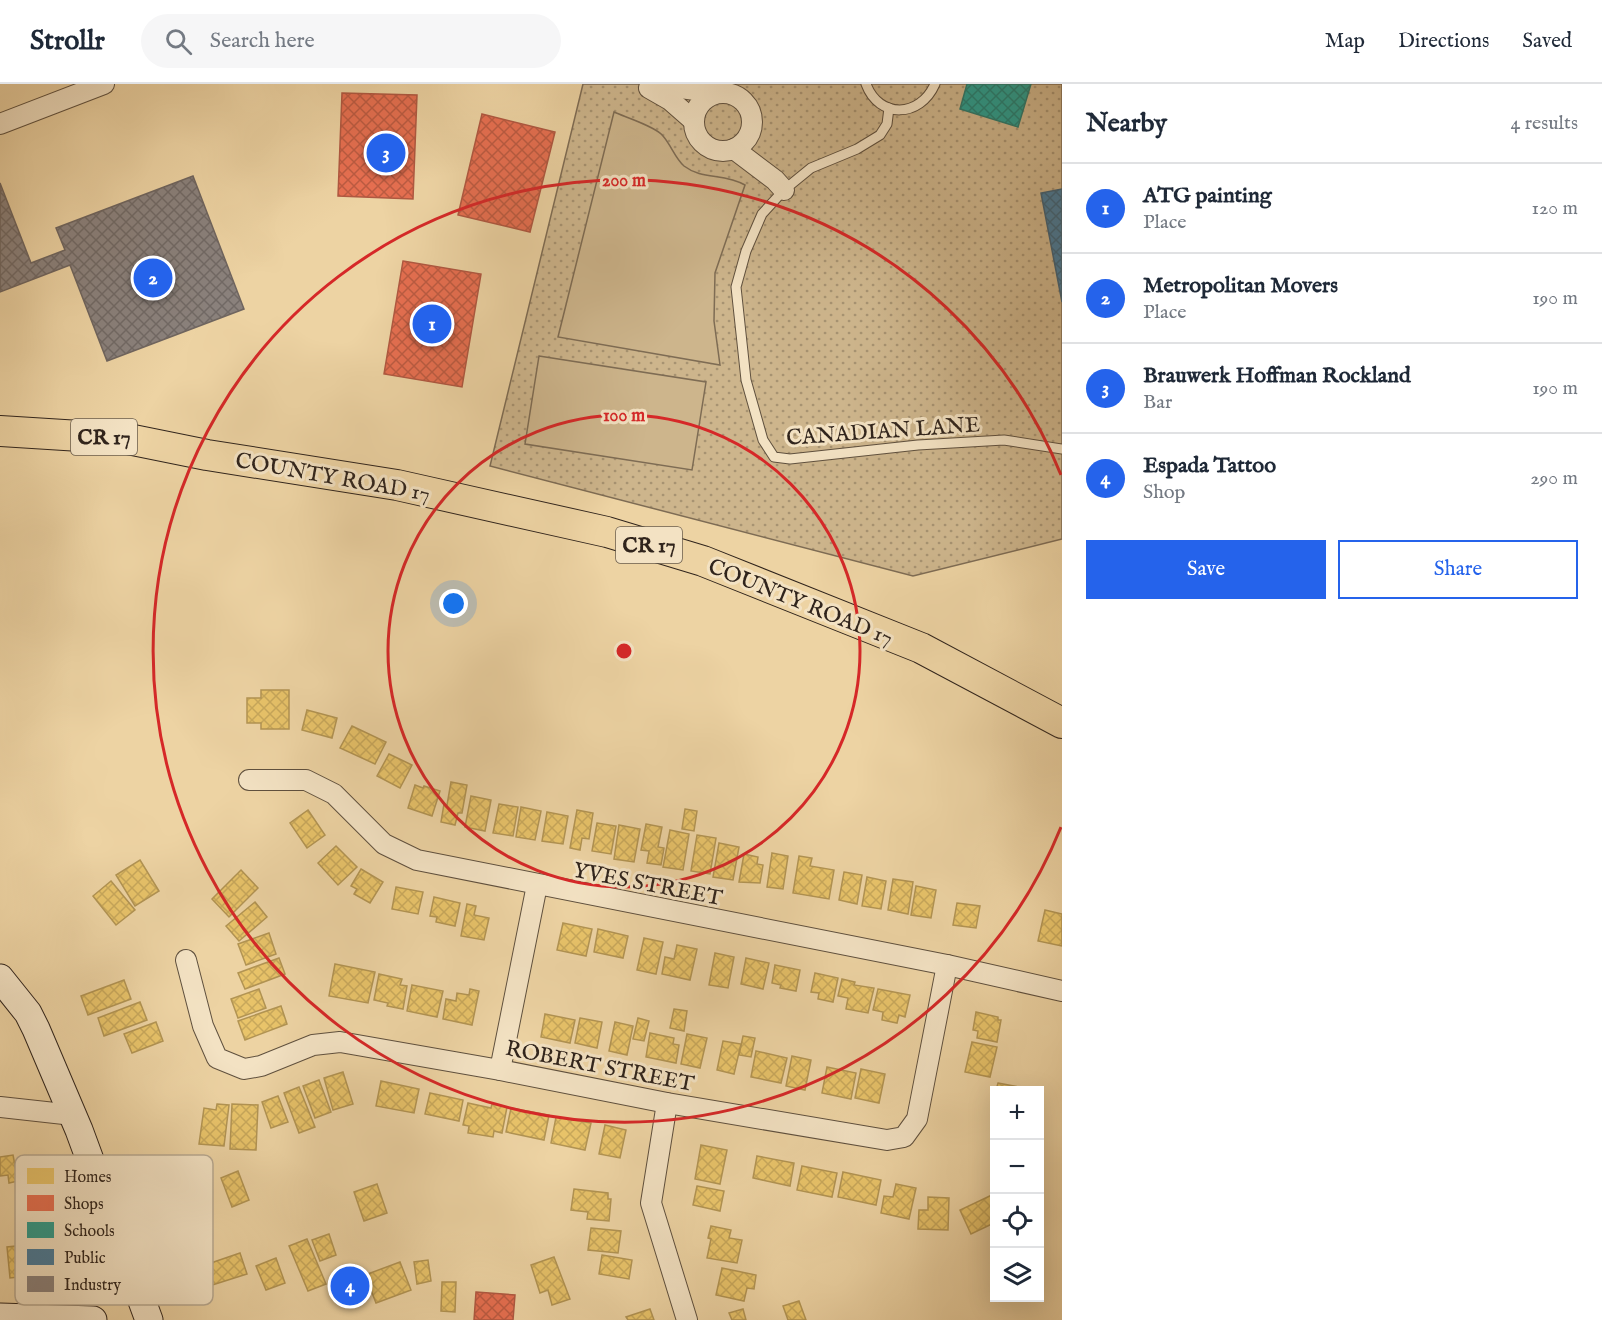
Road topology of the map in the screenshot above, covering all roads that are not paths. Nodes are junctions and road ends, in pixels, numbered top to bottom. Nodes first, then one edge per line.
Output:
1 (104, 84) edge
2 (642, 84) edge
3 (652, 84) edge
4 (866, 84) edge
5 (935, 84) edge
6 (717, 93) junction
7 (889, 108) junction
8 (694, 121) junction
9 (0, 124) edge
10 (752, 127) junction
11 (735, 149) junction
12 (779, 185) junction
13 (0, 431) edge
14 (1062, 449) edge
15 (0, 452) edge
16 (207, 454) junction
17 (1062, 723) edge
18 (249, 780) dead end
19 (537, 885) junction
20 (186, 960) dead end
21 (947, 965) junction
22 (0, 978) edge
23 (1062, 991) edge
24 (500, 1070) junction
25 (668, 1103) junction
26 (8, 1107) edge
27 (73, 1116) junction
28 (89, 1155) edge
29 (144, 1305) edge
30 (0, 1317) edge
31 (93, 1320) edge
32 (149, 1320) edge
33 (687, 1320) edge

1 - 9 street
2 - 8 street
3 - 6 street
4 - 7 lane
5 - 7 lane
6 - 8 street
6 - 10 street
7 - 12 lane, CANADIAN LANE
8 - 11 street
10 - 11 street
10 - 12 street
11 - 12 street
12 - 14 lane, CANADIAN LANE
13 - 16 main road, COUNTY ROAD 17 / CR 17
15 - 16 main road, COUNTY ROAD 17 / CR 17
16 - 17 main road, COUNTY ROAD 17 / CR 17
18 - 19 street, YVES STREET
19 - 21 street, YVES STREET
19 - 24 street
20 - 24 street, ROBERT STREET
21 - 23 street, YVES STREET
21 - 25 street, ROBERT STREET
22 - 27 street
24 - 25 street, ROBERT STREET
25 - 33 street
26 - 27 street
27 - 28 street
29 - 32 street
30 - 31 street

